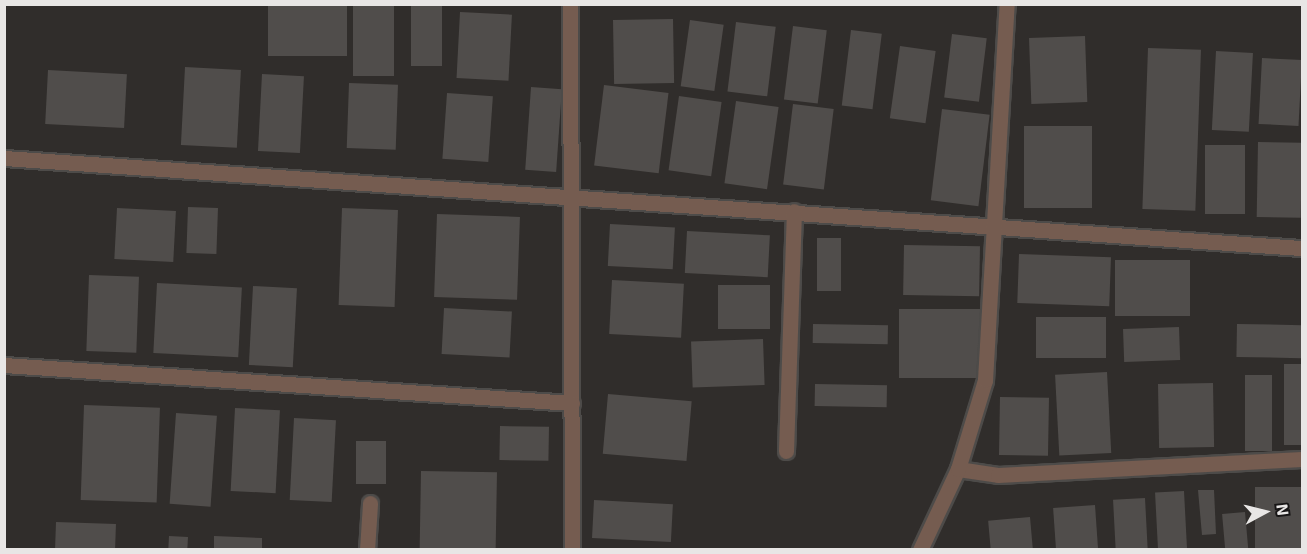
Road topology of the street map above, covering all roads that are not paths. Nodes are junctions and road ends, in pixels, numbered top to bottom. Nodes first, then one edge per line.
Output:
1 (570, 4) edge
2 (1008, 4) edge
3 (4, 158) edge
4 (571, 197) junction
5 (794, 211) junction
6 (992, 224) junction
7 (1302, 248) edge
8 (4, 365) edge
9 (572, 403) junction
10 (786, 451) dead end
11 (1302, 459) edge
12 (958, 470) junction
13 (370, 503) dead end
14 (367, 549) edge
15 (572, 549) edge
16 (920, 549) edge

1 - 4 street
2 - 6 street
3 - 4 street
4 - 5 street
4 - 9 street
5 - 6 street
5 - 10 street
6 - 7 street
6 - 12 street
8 - 9 street
9 - 15 street
11 - 12 street
12 - 16 street
13 - 14 street

